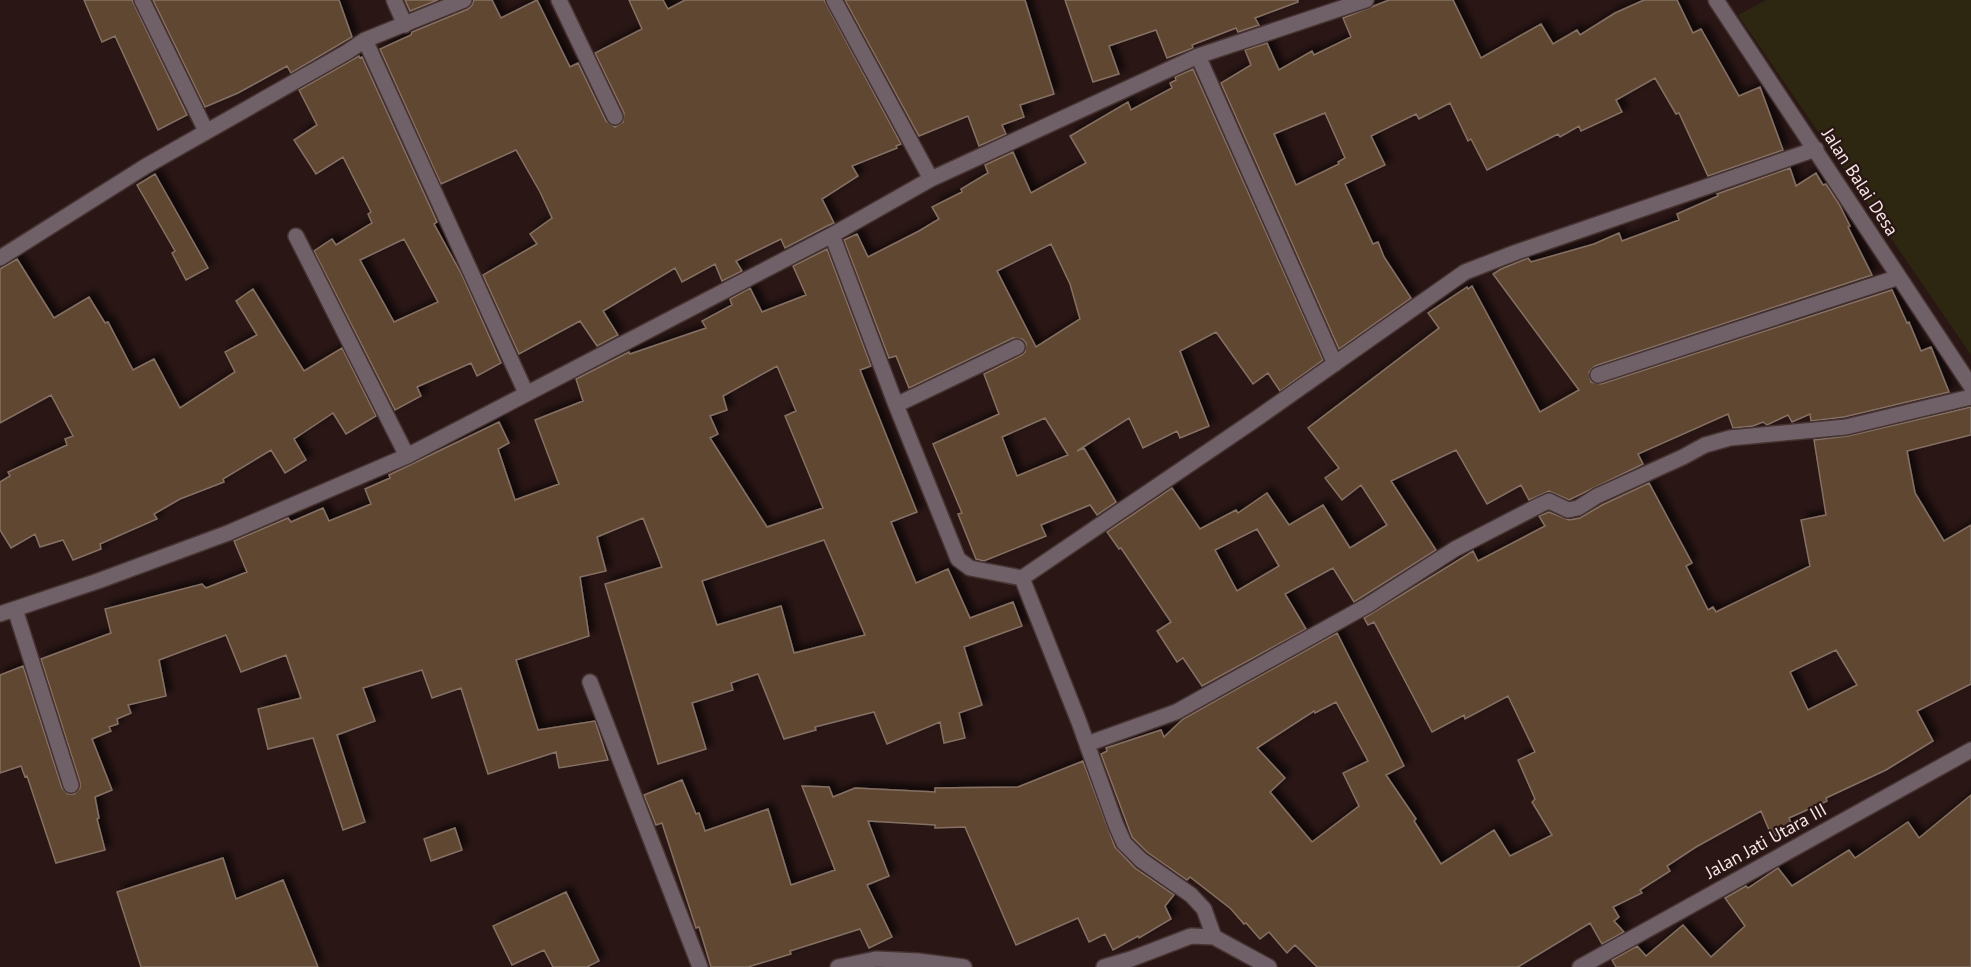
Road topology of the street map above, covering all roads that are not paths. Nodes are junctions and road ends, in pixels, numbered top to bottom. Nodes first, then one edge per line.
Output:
1 (142, 0) edge
2 (394, 0) edge
3 (464, 0) edge
4 (559, 0) edge
5 (834, 0) edge
6 (1366, 0) edge
7 (1716, 0) edge
8 (405, 25) junction
9 (365, 40) junction
10 (1198, 56) junction
11 (615, 117) dead end
12 (206, 131) junction
13 (1816, 149) junction
14 (931, 179) junction
15 (832, 235) junction
16 (296, 236) dead end
17 (0, 258) edge
18 (1899, 276) junction
19 (1017, 347) dead end
20 (1335, 364) junction
21 (1598, 375) dead end
22 (1971, 386) edge
23 (526, 393) junction
24 (1971, 397) edge
25 (896, 405) junction
26 (407, 456) junction
27 (1022, 578) junction
28 (15, 609) junction
29 (0, 614) edge
30 (590, 682) dead end
31 (1087, 744) junction
32 (1971, 750) edge
33 (71, 785) dead end
34 (1214, 938) junction
35 (700, 967) edge
36 (838, 967) edge
37 (964, 967) edge
38 (1104, 967) edge
39 (1269, 967) edge
40 (1580, 967) edge

1 - 12 street
2 - 8 street
3 - 8 street
4 - 11 street
5 - 14 street
6 - 10 street
7 - 13 street, Jalan Balai Desa
8 - 9 street
9 - 12 street
9 - 23 street
10 - 14 street
10 - 20 street
12 - 17 street
13 - 18 street, Jalan Balai Desa
13 - 20 street
14 - 15 street
15 - 23 street
15 - 25 street
16 - 26 street
18 - 21 street
18 - 22 street, Jalan Balai Desa
19 - 25 street
20 - 27 street
23 - 26 street
24 - 31 street
25 - 27 street
26 - 28 street
27 - 31 street
28 - 29 street
28 - 33 street
30 - 35 street
31 - 34 street
32 - 40 street, Jalan Jati Utara III
34 - 38 street
34 - 39 street
36 - 37 street

